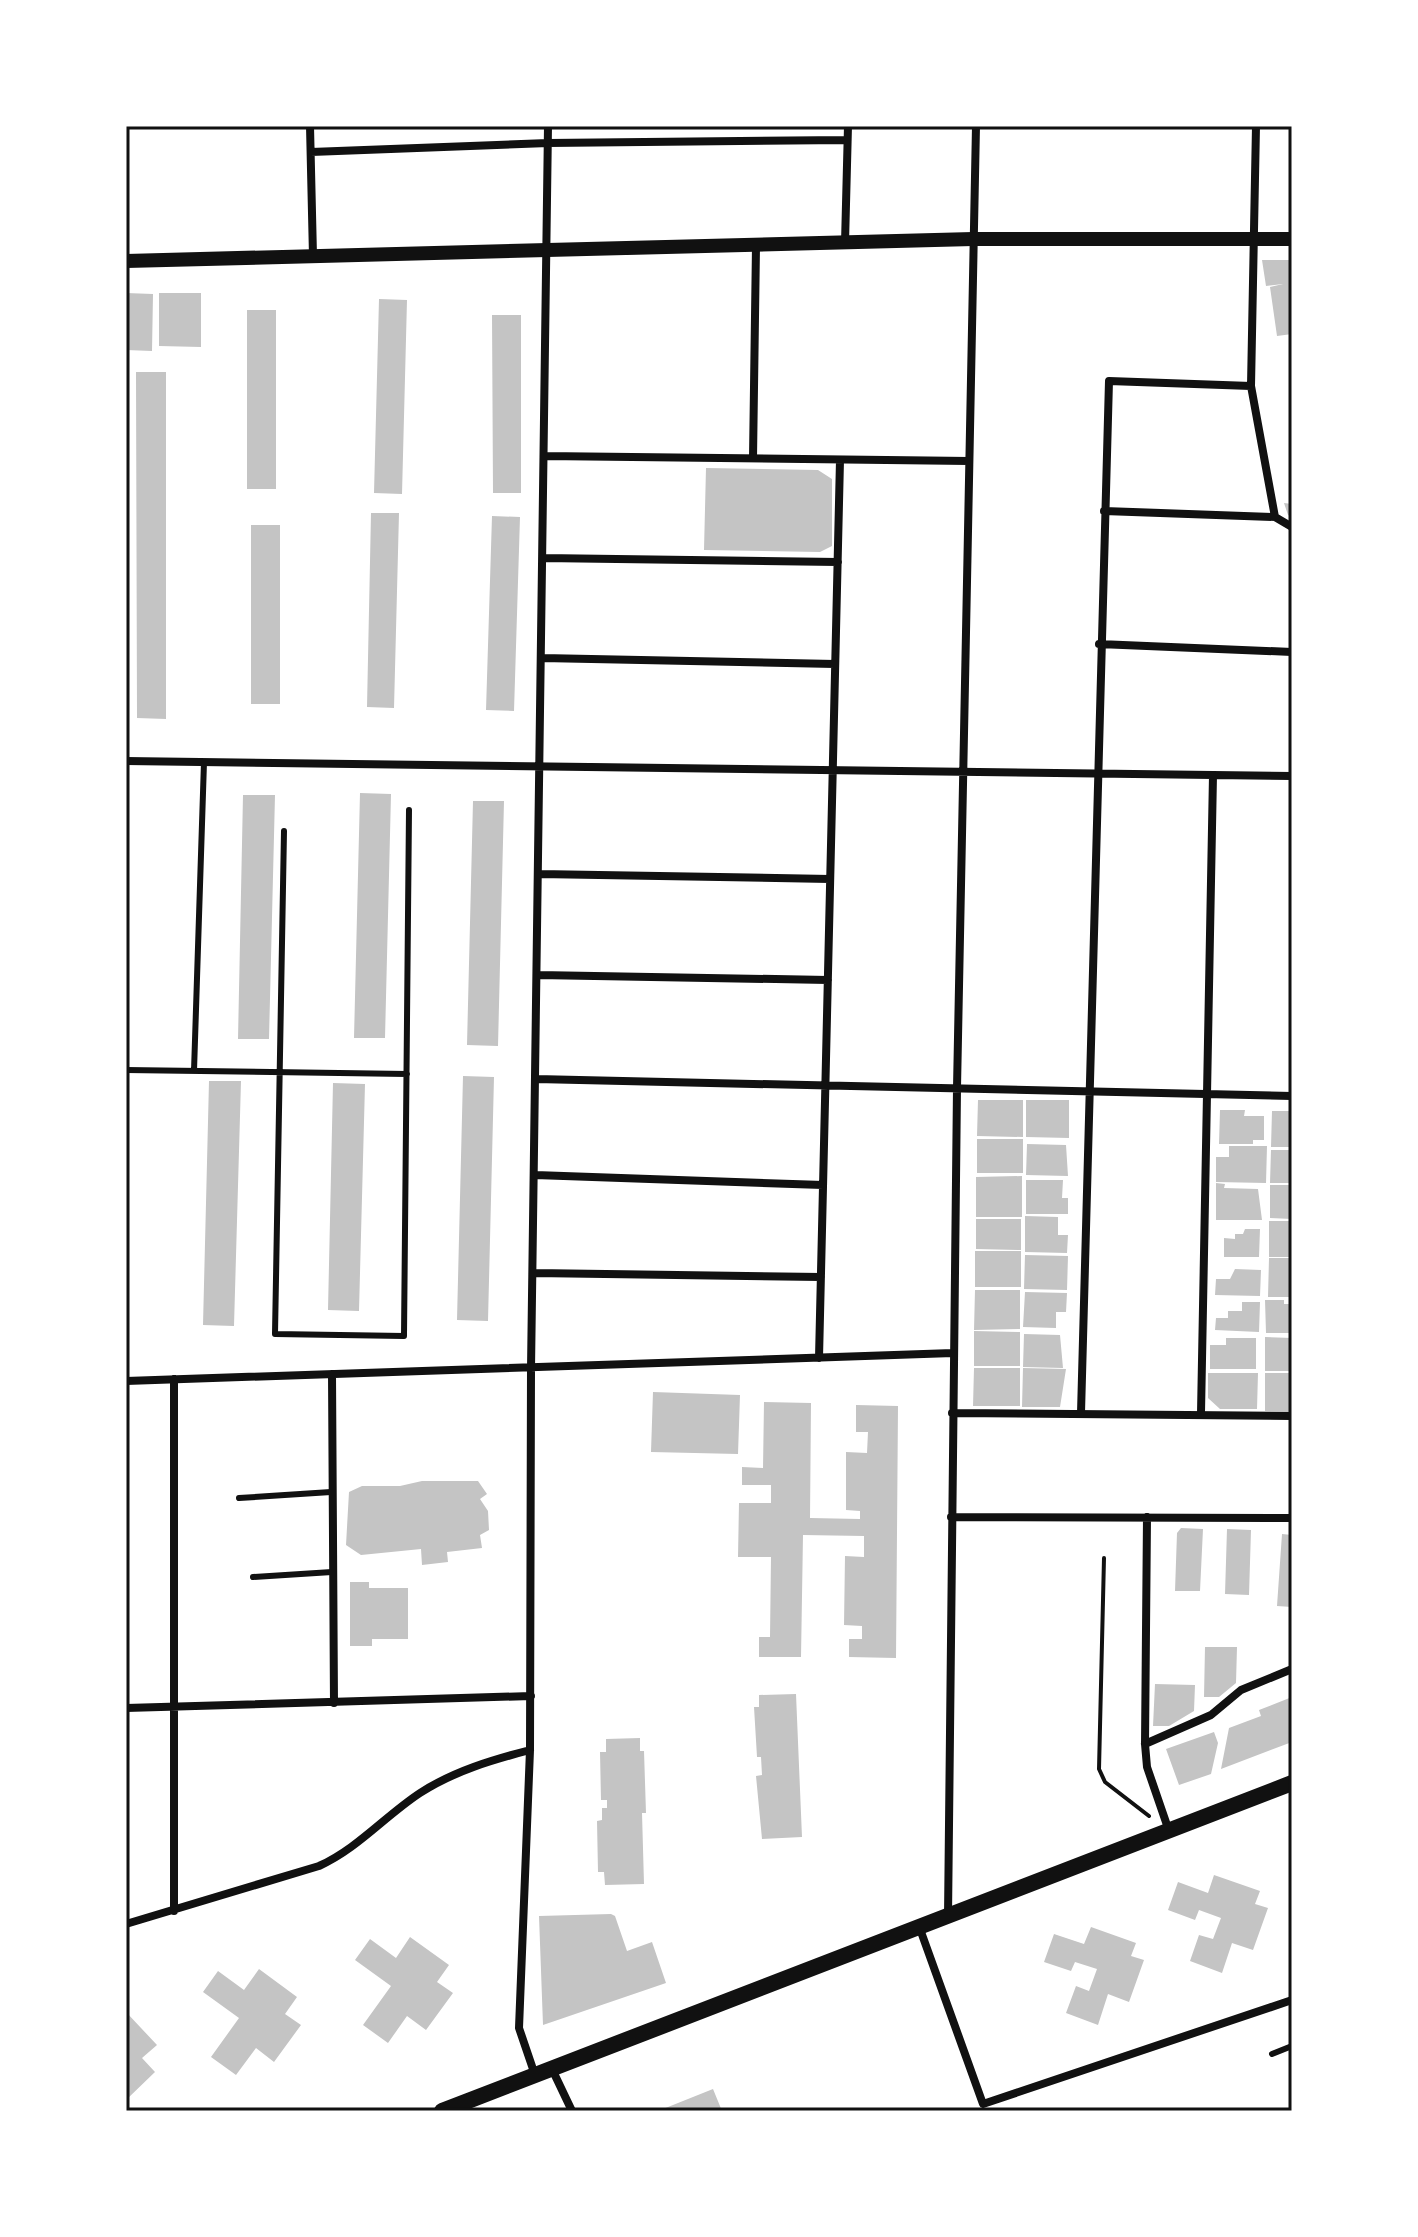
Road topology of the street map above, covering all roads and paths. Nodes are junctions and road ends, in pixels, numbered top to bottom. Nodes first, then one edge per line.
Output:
1 (310, 126) edge
2 (548, 126) edge
3 (848, 126) edge
4 (976, 126) edge
5 (1256, 126) edge
6 (847, 140) junction
7 (548, 143) junction
8 (311, 152) junction
9 (1253, 238) junction
10 (973, 239) junction
11 (1292, 239) edge
12 (845, 243) junction
13 (756, 246) junction
14 (547, 251) junction
15 (313, 256) junction
16 (126, 261) edge
17 (1251, 386) junction
18 (544, 456) junction
19 (753, 458) junction
20 (840, 460) junction
21 (969, 461) junction
22 (1104, 511) junction
23 (1275, 517) junction
24 (1292, 527) edge
25 (543, 558) junction
26 (838, 562) junction
27 (1099, 644) junction
28 (1292, 652) edge
29 (542, 658) junction
30 (835, 664) junction
31 (126, 761) edge
32 (204, 762) junction
33 (541, 767) junction
34 (833, 770) junction
35 (962, 772) junction
36 (1097, 774) junction
37 (1213, 775) junction
38 (1292, 776) edge
39 (409, 810) dead end
40 (284, 831) dead end
41 (539, 874) junction
42 (830, 879) junction
43 (538, 975) junction
44 (828, 980) junction
45 (126, 1070) edge
46 (194, 1071) junction
47 (280, 1072) junction
48 (407, 1074) junction
49 (536, 1079) junction
50 (825, 1085) junction
51 (957, 1088) junction
52 (1091, 1091) junction
53 (1208, 1094) junction
54 (1292, 1096) edge
55 (535, 1175) junction
56 (823, 1185) junction
57 (534, 1273) junction
58 (821, 1277) junction
59 (953, 1353) junction
60 (819, 1358) junction
61 (531, 1369) junction
62 (332, 1374) junction
63 (174, 1379) junction
64 (126, 1381) edge
65 (952, 1413) junction
66 (1081, 1413) junction
67 (1201, 1413) junction
68 (1292, 1416) edge
69 (331, 1492) junction
70 (239, 1498) dead end
71 (951, 1517) junction
72 (1147, 1517) junction
73 (1292, 1518) edge
74 (1104, 1558) dead end
75 (332, 1572) junction
76 (253, 1577) dead end
77 (1292, 1669) edge
78 (531, 1696) junction
79 (334, 1703) junction
80 (126, 1708) edge
81 (175, 1708) junction
82 (1145, 1744) junction
83 (530, 1750) junction
84 (1292, 1783) edge
85 (1169, 1831) junction
86 (174, 1911) junction
87 (948, 1918) junction
88 (126, 1924) edge
89 (920, 1929) junction
90 (1292, 2000) edge
91 (1292, 2046) edge
92 (1272, 2054) dead end
93 (552, 2069) junction
94 (535, 2075) junction
95 (442, 2111) edge
96 (572, 2111) edge

1 - 8 street
2 - 7 street
3 - 6 street
4 - 10 street
5 - 9 street
6 - 7 street
6 - 12 street
7 - 8 street
7 - 14 street
8 - 15 street
9 - 10 street
9 - 11 street
9 - 17 street
10 - 12 street
10 - 21 street
12 - 13 street
13 - 14 street
13 - 19 street
14 - 15 street
14 - 18 street
15 - 16 street
17 - 22 street
17 - 23 street
18 - 19 street
18 - 25 street
19 - 20 street
20 - 21 street
20 - 26 street
21 - 35 street
22 - 23 street
22 - 27 street
23 - 24 street
25 - 26 street
25 - 29 street
26 - 30 street
27 - 28 street
27 - 36 street
29 - 30 street
29 - 33 street
30 - 34 street
31 - 32 street
32 - 33 street
32 - 46 lane
33 - 34 street
33 - 41 street
34 - 35 street
34 - 42 street
35 - 36 street
35 - 51 street
36 - 37 street
36 - 52 street
37 - 38 street
37 - 53 street
39 - 48 lane
40 - 47 lane
41 - 42 street
41 - 43 street
42 - 44 street
43 - 44 street
43 - 49 street
44 - 50 street
45 - 46 lane
46 - 47 lane
47 - 48 lane
47 - 48 lane
49 - 50 street
49 - 55 street
50 - 51 street
50 - 56 street
51 - 52 street
51 - 59 street
52 - 53 street
52 - 66 street
53 - 54 street
53 - 67 street
55 - 56 street
55 - 57 street
56 - 58 street
57 - 58 street
57 - 61 street
58 - 60 street
59 - 60 street
59 - 65 street
60 - 61 street
61 - 62 street
61 - 78 street
62 - 63 street
62 - 69 street
63 - 64 street
63 - 81 street
65 - 66 street
65 - 71 street
66 - 67 street
67 - 68 street
69 - 70 lane
69 - 75 street
71 - 72 street
71 - 87 street
72 - 73 street
72 - 82 street
74 - 85 path
75 - 76 lane
75 - 79 street
77 - 82 street
78 - 79 street
78 - 83 street
79 - 81 street
80 - 81 street
81 - 86 street
82 - 85 street
83 - 86 street
83 - 94 street
84 - 85 main road
85 - 87 main road
86 - 88 street
87 - 89 main road
89 - 90 street
89 - 93 main road
91 - 92 lane
93 - 94 main road
93 - 96 street
94 - 95 main road

